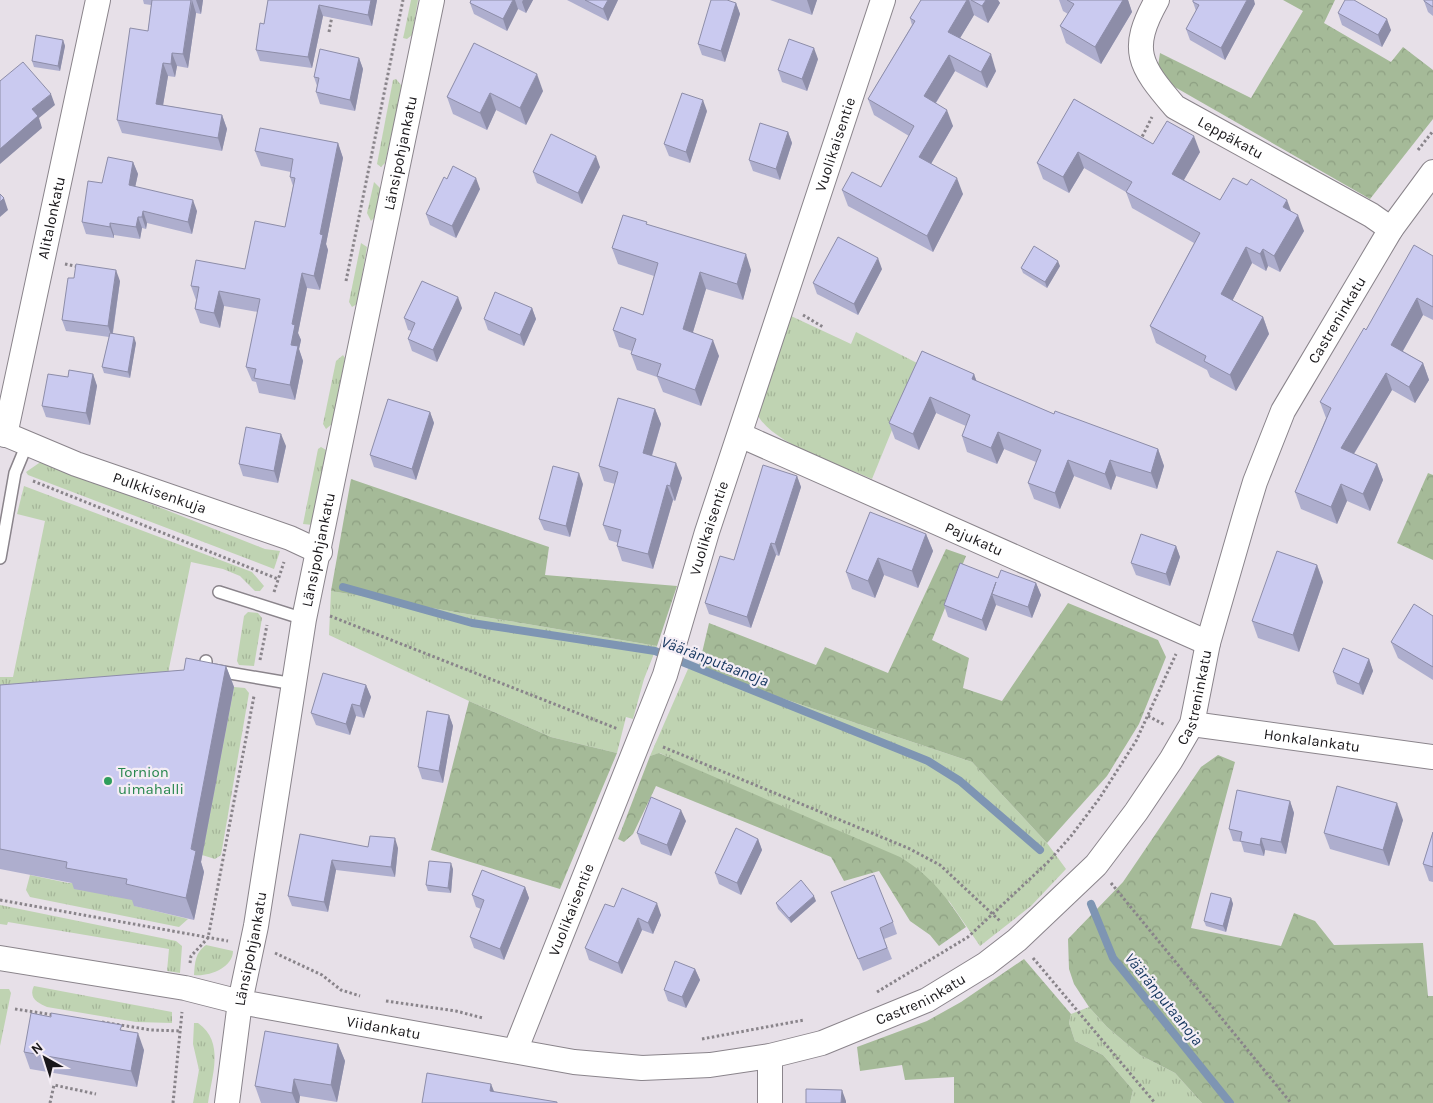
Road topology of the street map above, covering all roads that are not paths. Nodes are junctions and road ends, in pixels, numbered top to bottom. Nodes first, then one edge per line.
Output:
1 (98, 0) edge
2 (432, 0) edge
3 (883, 0) edge
4 (1157, 0) edge
5 (1433, 172) edge
6 (1390, 229) junction
7 (3, 434) edge
8 (740, 435) junction
9 (27, 444) junction
10 (320, 552) junction
11 (0, 558) edge
12 (219, 592) dead end
13 (304, 619) junction
14 (1208, 643) junction
15 (206, 661) edge
16 (294, 684) junction
17 (1192, 724) junction
18 (1433, 757) edge
19 (0, 958) edge
20 (240, 1002) junction
21 (515, 1051) junction
22 (770, 1056) junction
23 (227, 1103) edge
24 (770, 1103) edge

1 - 7 street, Alitalonkatu
2 - 10 street, Länsipohjankatu
3 - 8 street, Vuolikaisentie
4 - 6 street, Leppäkatu
5 - 6 street, Castreninkatu
6 - 14 street, Castreninkatu
7 - 9 street, Pulkkisenkuja
8 - 14 street, Pajukatu
8 - 21 street, Vuolikaisentie
9 - 10 street, Pulkkisenkuja
9 - 11 lane
10 - 13 street, Länsipohjankatu
12 - 13 lane
13 - 16 street, Länsipohjankatu
14 - 17 street, Castreninkatu
15 - 16 lane
16 - 20 street, Länsipohjankatu
17 - 18 street, Honkalankatu
17 - 22 street, Castreninkatu
19 - 20 street, Viidankatu
20 - 21 street, Viidankatu
20 - 23 street, Länsipohjankatu
21 - 22 street, Viidankatu
22 - 24 street

